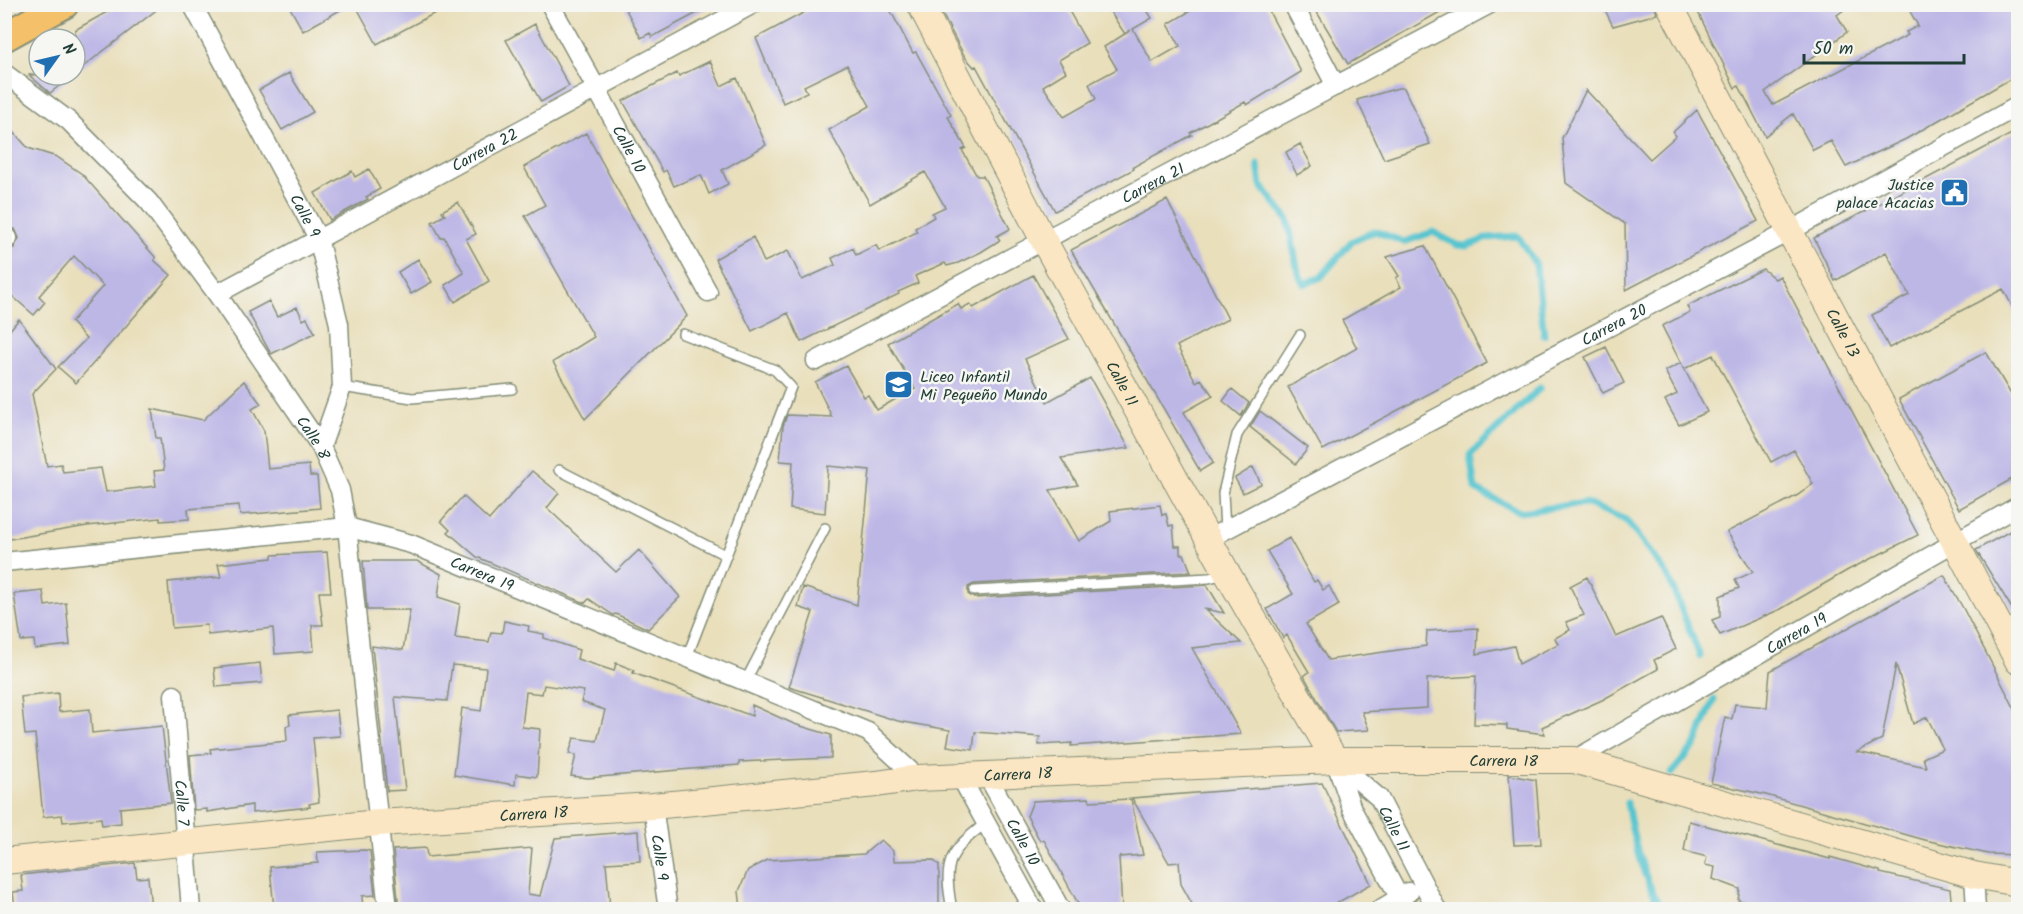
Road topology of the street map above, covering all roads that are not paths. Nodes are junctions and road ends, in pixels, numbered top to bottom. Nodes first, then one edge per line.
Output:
1 (64, 4) edge
2 (192, 4) edge
3 (550, 4) edge
4 (753, 4) edge
5 (920, 4) edge
6 (1293, 4) edge
7 (1490, 4) edge
8 (1670, 4) edge
9 (1461, 11) edge
10 (4, 38) edge
11 (4, 73) edge
12 (1336, 86) junction
13 (596, 88) junction
14 (2019, 106) edge
15 (1790, 231) junction
16 (318, 238) junction
17 (1044, 241) junction
18 (708, 292) dead end
19 (217, 294) junction
20 (683, 334) dead end
21 (1300, 334) dead end
22 (816, 361) dead end
23 (342, 387) junction
24 (512, 389) dead end
25 (321, 447) junction
26 (559, 470) dead end
27 (2019, 506) edge
28 (347, 527) junction
29 (825, 528) dead end
30 (1217, 534) junction
31 (1955, 542) junction
32 (724, 555) junction
33 (4, 562) edge
34 (1227, 573) junction
35 (974, 591) dead end
36 (687, 657) junction
37 (2019, 661) edge
38 (745, 682) junction
39 (174, 695) dead end
40 (1335, 760) junction
41 (1574, 760) junction
42 (987, 775) junction
43 (960, 776) junction
44 (918, 778) junction
45 (653, 806) junction
46 (378, 824) junction
47 (986, 824) junction
48 (184, 841) junction
49 (4, 861) edge
50 (1974, 875) junction
51 (2019, 883) edge
52 (1424, 884) junction
53 (1403, 904) edge
54 (1026, 906) edge
55 (191, 909) edge
56 (388, 909) edge
57 (668, 909) edge
58 (952, 909) edge
59 (1061, 909) edge
60 (1379, 909) edge
61 (1437, 909) edge
62 (1976, 909) edge

1 - 10 main road
2 - 16 street, Calle 9
3 - 13 street, Calle 10
4 - 13 street, Carrera 22
5 - 17 street, Calle 11
6 - 12 street
7 - 9 street, Carrera 21
8 - 15 street, Calle 13
9 - 12 street, Carrera 21
11 - 19 street, Calle 8
12 - 17 street, Carrera 21
13 - 16 street, Carrera 22
13 - 18 street, Calle 10
14 - 15 street, Carrera 20
15 - 30 street, Carrera 20
15 - 31 street, Calle 13
16 - 19 street, Carrera 22
16 - 23 street, Calle 9
17 - 22 street, Carrera 21
17 - 30 street, Calle 11
19 - 25 street, Calle 8
20 - 32 lane
21 - 30 lane
23 - 24 lane
23 - 25 street, Calle 9
25 - 28 street, Calle 8
26 - 32 lane
27 - 31 street, Carrera 19
28 - 33 street, Carrera 19
28 - 36 street, Carrera 19
28 - 46 street, Calle 8
29 - 38 lane
30 - 34 street, Calle 11
31 - 37 street, Calle 13
31 - 41 street, Carrera 19
32 - 36 lane
34 - 35 lane
34 - 40 street, Calle 11
36 - 38 street, Carrera 19
38 - 44 street, Carrera 19
39 - 48 street, Calle 7
40 - 41 street, Carrera 18
40 - 42 street, Carrera 18
40 - 52 street, Calle 11
40 - 53 street, Calle 11
41 - 50 street, Carrera 18
42 - 43 street, Carrera 18
42 - 59 street, Calle 10
43 - 44 street, Carrera 18
43 - 47 street, Calle 10
44 - 45 street, Carrera 18
45 - 46 street, Carrera 18
45 - 57 street, Calle 9
46 - 48 street, Carrera 18
46 - 56 street, Calle 8
47 - 54 street, Calle 10
47 - 58 lane
48 - 49 street, Carrera 18
48 - 55 street, Calle 7
50 - 51 street, Carrera 18
50 - 62 street
52 - 53 street
52 - 61 street, Calle 11
53 - 60 street

